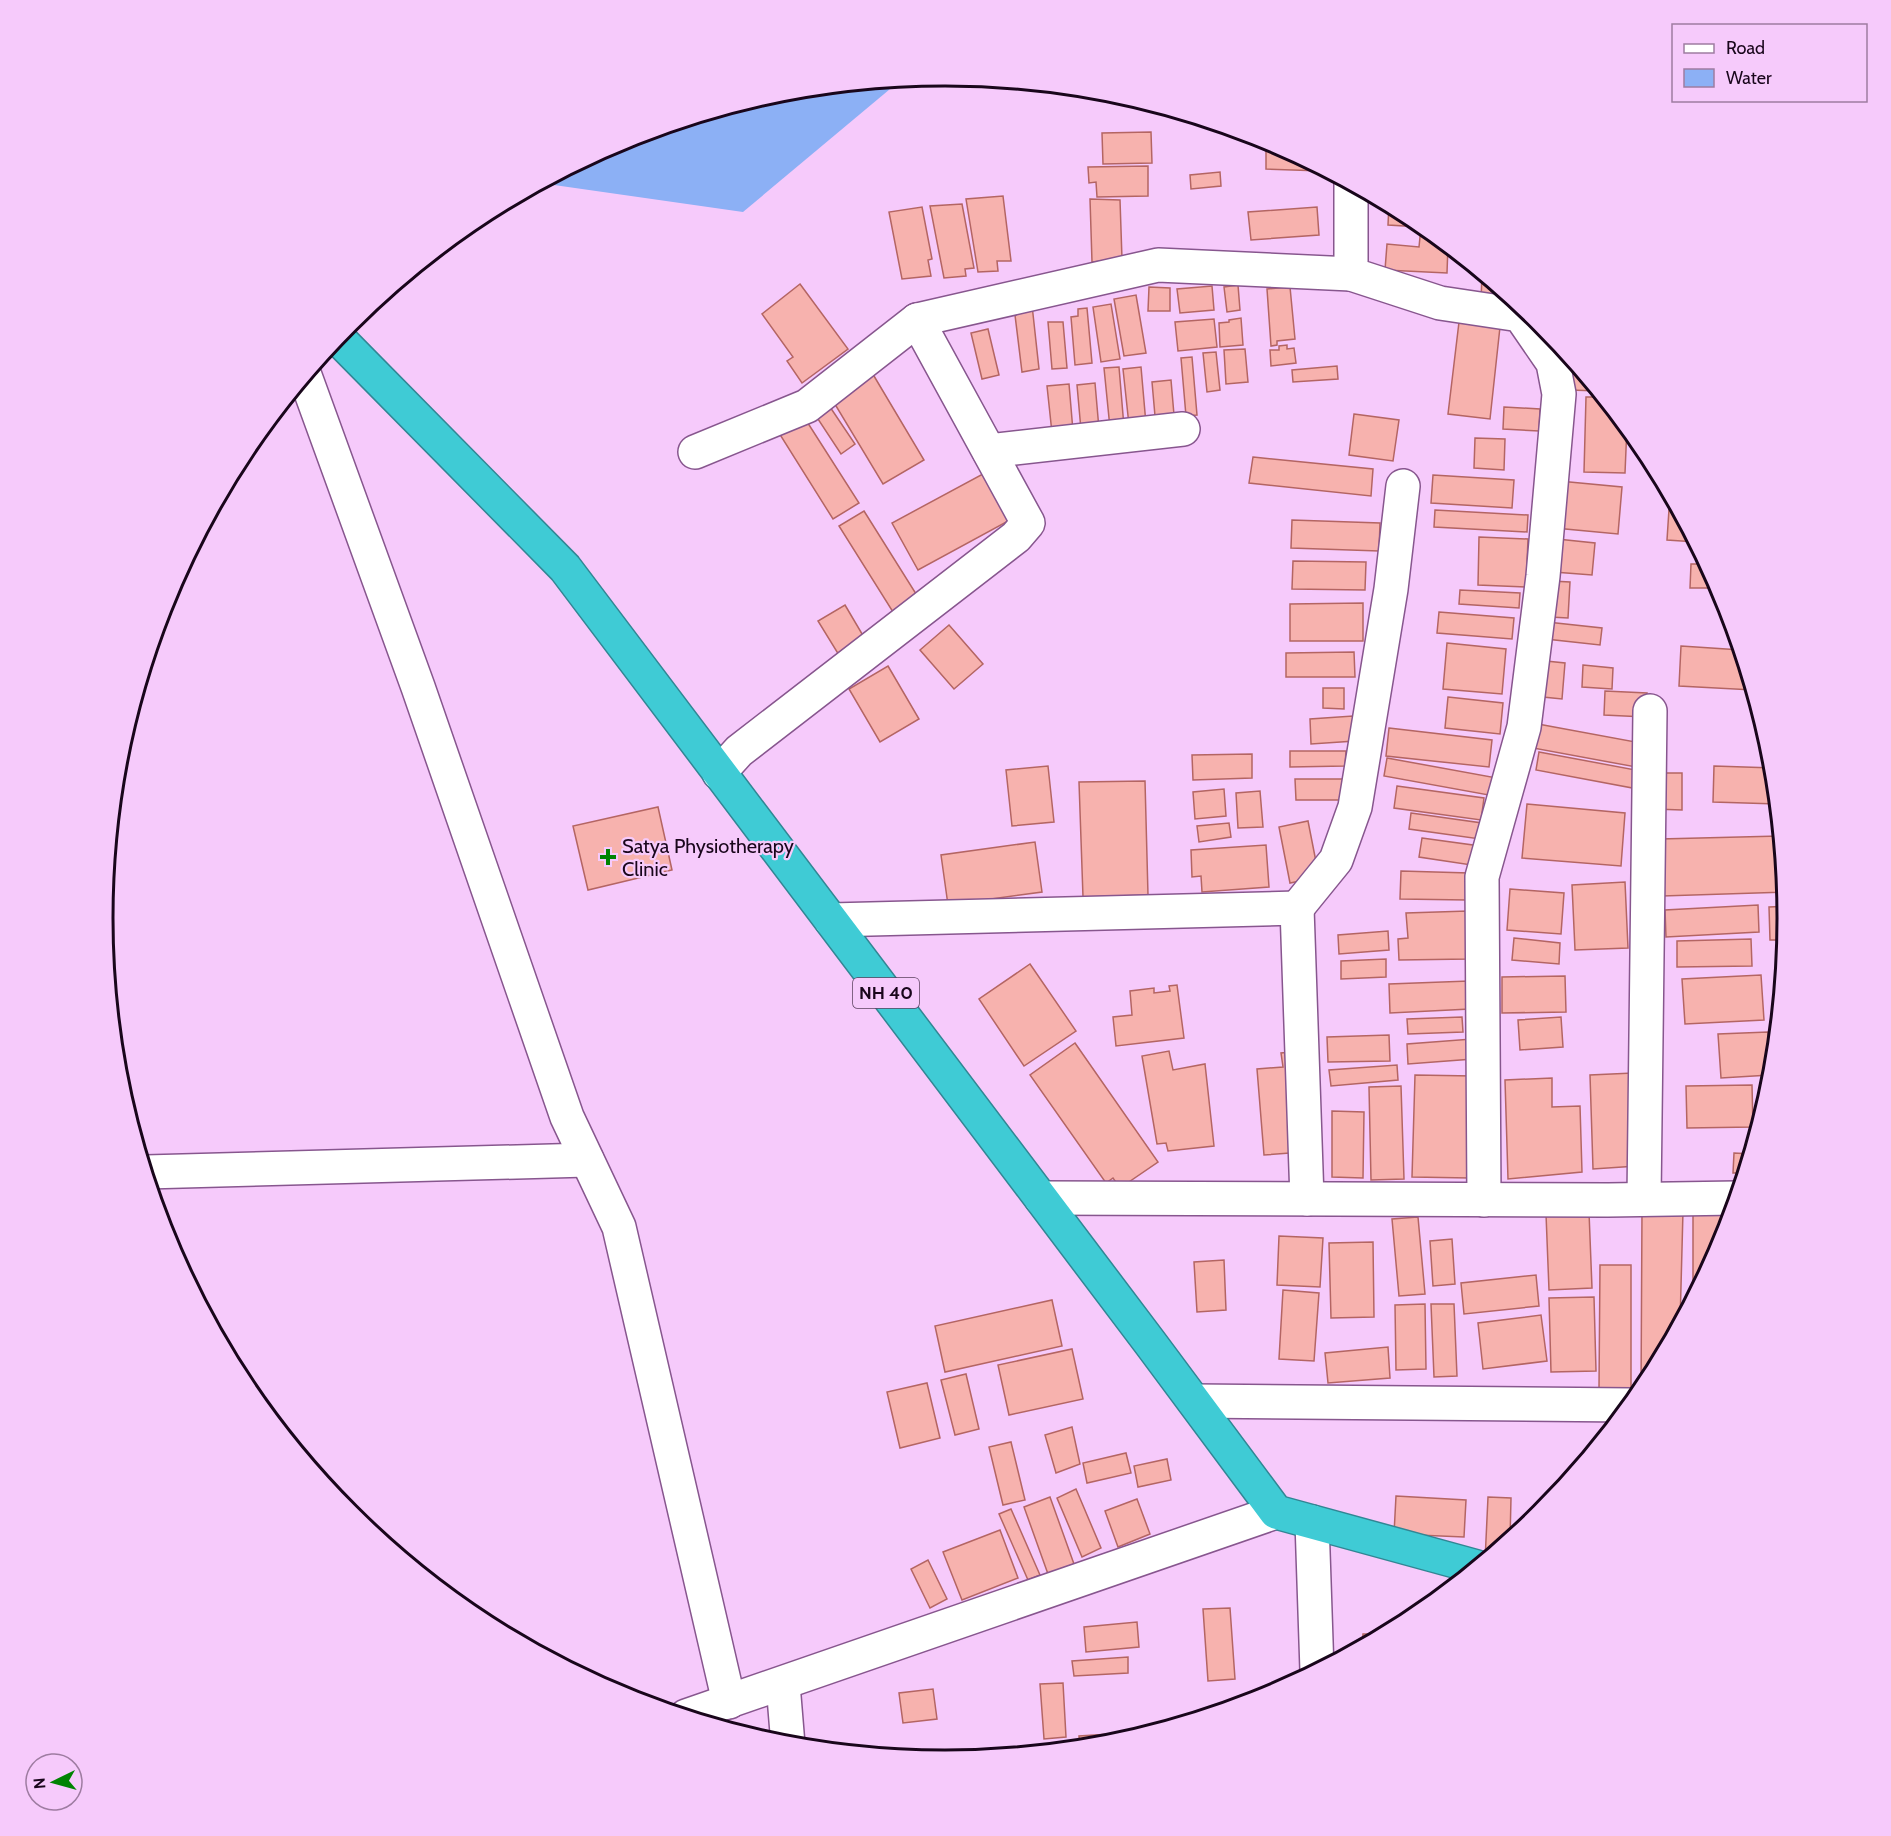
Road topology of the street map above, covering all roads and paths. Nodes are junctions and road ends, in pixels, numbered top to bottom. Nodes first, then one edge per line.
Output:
1 (1352, 192) edge
2 (1351, 274) junction
3 (1519, 315) edge
4 (1522, 318) edge
5 (917, 320) junction
6 (344, 344) edge
7 (308, 384) edge
8 (1183, 429) dead end
9 (989, 451) junction
10 (695, 452) dead end
11 (1403, 486) dead end
12 (1650, 711) dead end
13 (719, 773) junction
14 (1297, 908) junction
15 (831, 920) junction
16 (587, 1160) junction
17 (153, 1172) edge
18 (1041, 1198) junction
19 (1729, 1198) edge
20 (1307, 1199) junction
21 (1644, 1199) junction
22 (1484, 1200) junction
23 (1194, 1401) junction
24 (1621, 1405) edge
25 (1276, 1512) junction
26 (1312, 1522) junction
27 (1468, 1565) edge
28 (1317, 1664) edge
29 (783, 1684) junction
30 (729, 1702) junction
31 (698, 1712) edge
32 (787, 1736) edge

1 - 2 street
2 - 3 street
2 - 5 street
4 - 22 street
5 - 9 street
5 - 10 street
6 - 13 highway, NH 40
7 - 16 street
8 - 9 street
9 - 13 street
11 - 14 street
12 - 21 street
13 - 15 highway, NH 40
14 - 15 street
14 - 20 street
15 - 18 highway, NH 40
16 - 17 street
16 - 30 street
18 - 20 street
18 - 23 highway, NH 40
19 - 21 street
20 - 22 street
21 - 22 street
23 - 24 street
23 - 25 highway, NH 40
25 - 26 highway
25 - 29 street
26 - 27 highway
26 - 28 street
29 - 30 street
29 - 32 street
30 - 31 street

